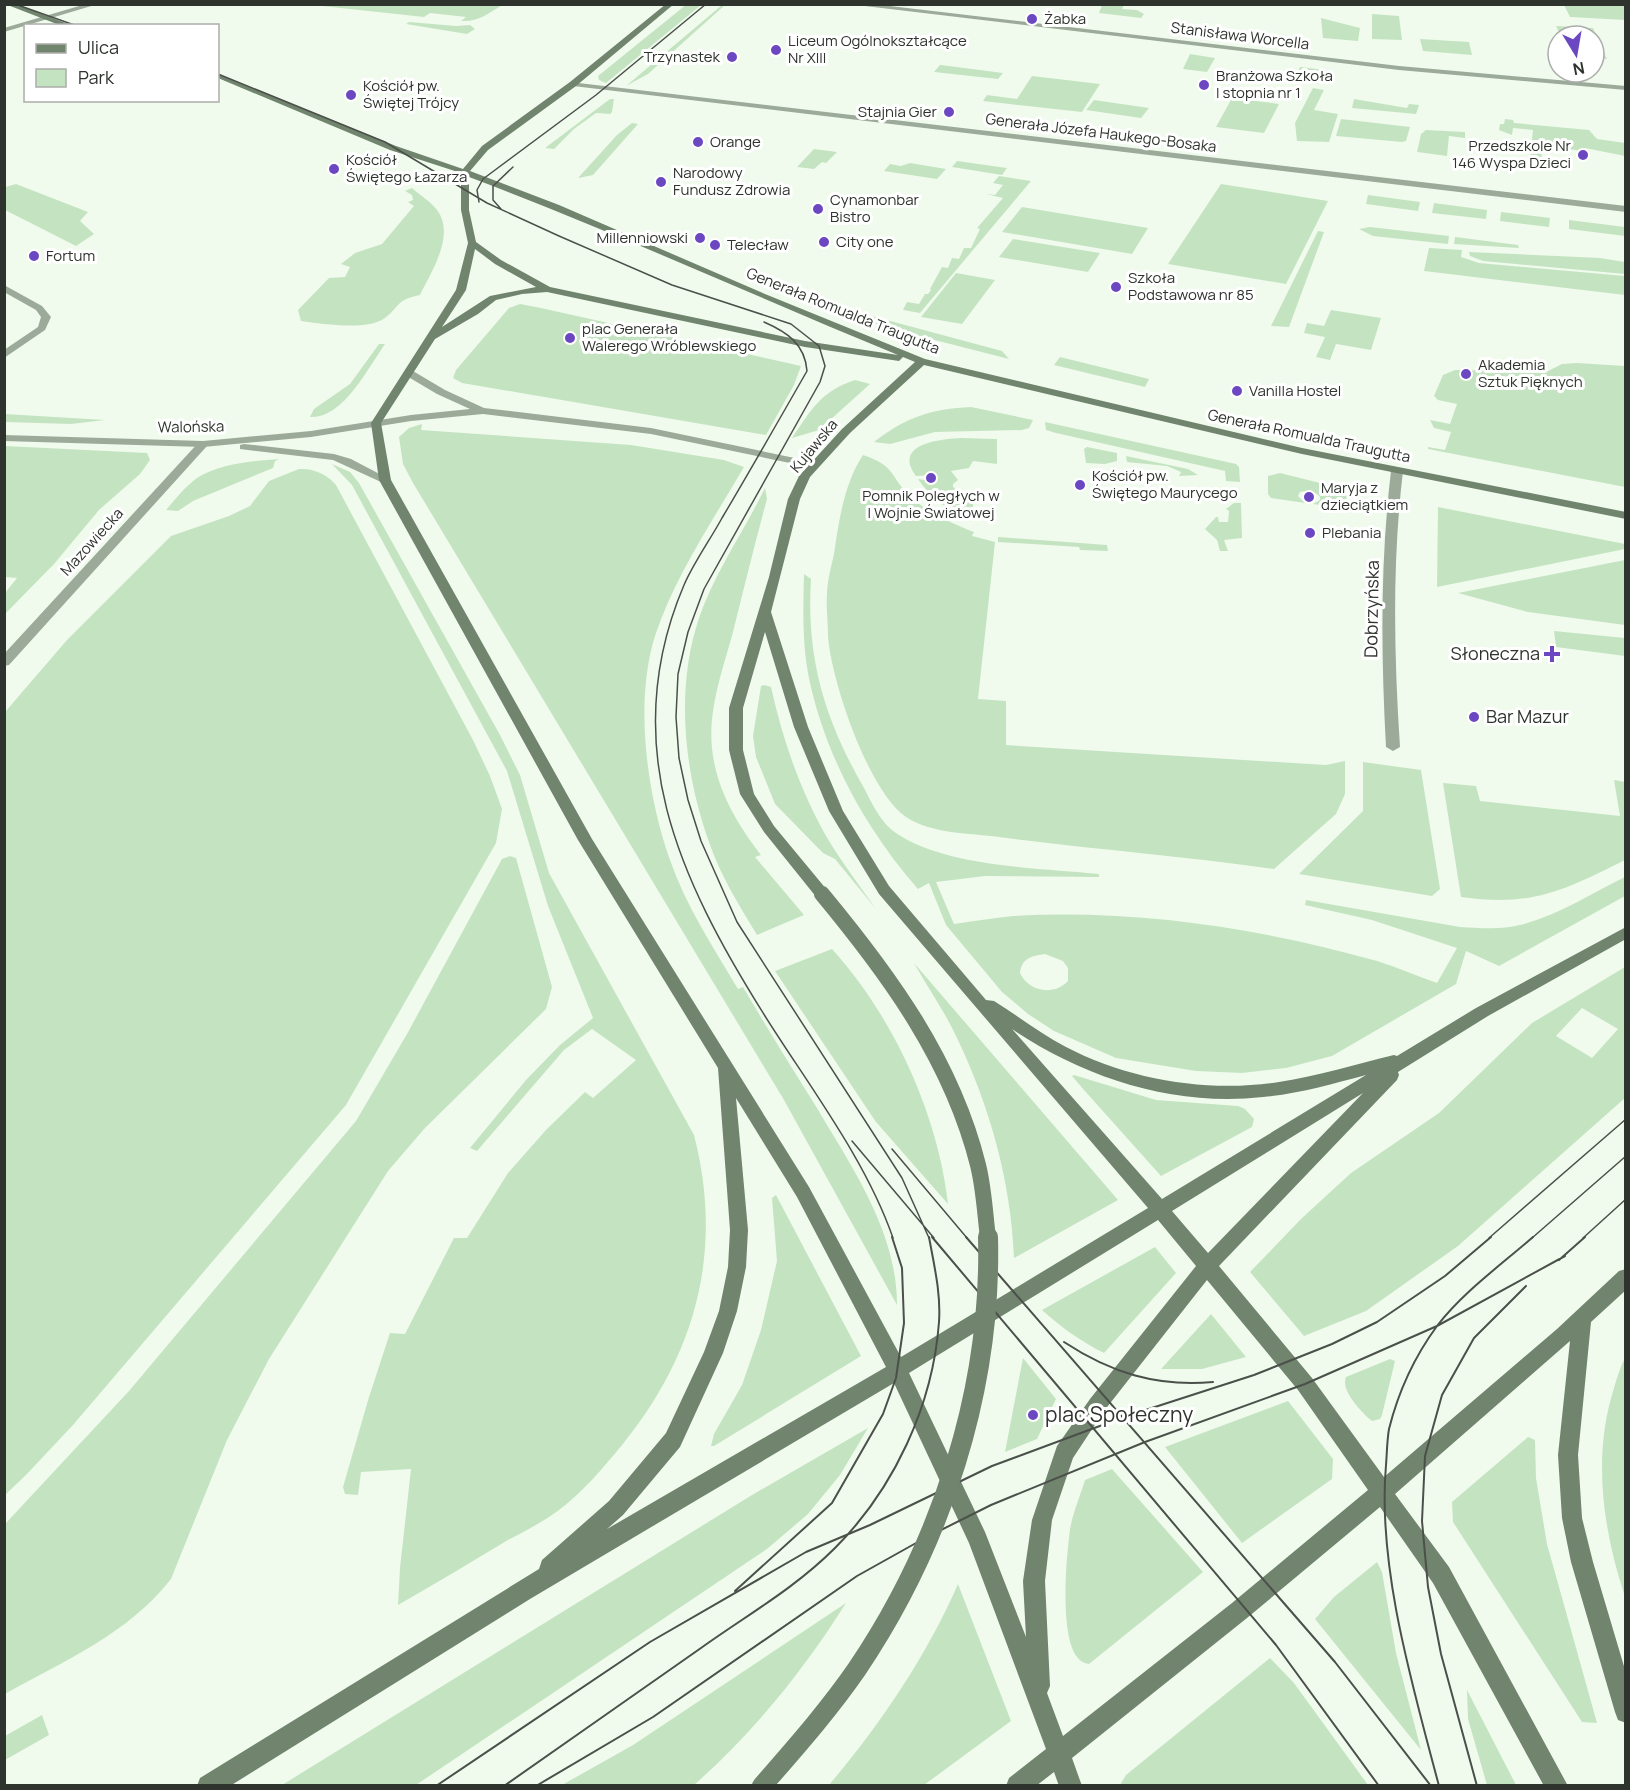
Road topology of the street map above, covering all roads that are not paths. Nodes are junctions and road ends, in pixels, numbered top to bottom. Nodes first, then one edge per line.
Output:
1 (8, 4) edge
2 (95, 4) edge
3 (671, 4) edge
4 (851, 4) edge
5 (48, 18) junction
6 (26, 24) edge
7 (64, 24) edge
8 (24, 25) edge
9 (4, 30) edge
10 (219, 76) edge
11 (573, 84) junction
12 (1626, 88) edge
13 (465, 172) junction
14 (1626, 209) edge
15 (472, 243) junction
16 (4, 288) edge
17 (547, 289) junction
18 (432, 338) junction
19 (4, 355) edge
20 (922, 361) junction
21 (409, 373) junction
22 (483, 411) junction
23 (376, 423) junction
24 (4, 438) edge
25 (203, 444) junction
26 (814, 465) junction
27 (1397, 471) junction
28 (385, 480) junction
29 (1626, 516) edge
30 (765, 613) junction
31 (4, 662) edge
32 (1394, 747) dead end
33 (1626, 932) edge
34 (973, 996) junction
35 (1408, 1057) junction
36 (725, 1067) junction
37 (1160, 1209) junction
38 (1207, 1266) junction
39 (1626, 1277) edge
40 (1582, 1318) junction
41 (898, 1370) junction
42 (1383, 1492) junction
43 (522, 1591) junction
44 (1039, 1698) junction
45 (1626, 1712) edge
46 (1060, 1753) junction
47 (208, 1785) edge
48 (762, 1785) edge
49 (1017, 1785) edge
50 (1071, 1785) edge
51 (1557, 1785) edge

1 - 5 main road
2 - 5 street
3 - 11 main road
4 - 12 street, Stanisława Worcella
5 - 6 street
5 - 7 main road
8 - 9 street
10 - 13 main road, Generała Romualda Traugutta
11 - 13 main road
11 - 14 street, Generała Józefa Haukego-Bosaka
13 - 15 main road
13 - 20 main road, Generała Romualda Traugutta
15 - 17 main road
15 - 18 main road
16 - 19 street
17 - 18 main road
17 - 20 main road
18 - 21 main road
20 - 26 main road, Kujawska
20 - 27 main road, Generała Romualda Traugutta
21 - 22 street
21 - 23 main road
22 - 23 street
22 - 26 street
23 - 25 street, Walońska
23 - 28 main road
24 - 25 street, Walońska
25 - 28 street
25 - 31 street, Mazowiecka
26 - 30 main road, Kujawska
27 - 29 main road, Generała Romualda Traugutta
27 - 32 street, Dobrzyńska
28 - 36 main road
30 - 34 main road
30 - 48 main road, Kujawska, bridge
33 - 35 main road
34 - 35 main road
34 - 37 main road
35 - 37 main road
35 - 38 main road
36 - 41 main road
36 - 43 main road
37 - 38 main road
37 - 41 main road
38 - 42 main road
38 - 44 main road
39 - 40 main road
40 - 42 main road
40 - 45 main road
41 - 43 main road
41 - 44 main road
42 - 46 main road
42 - 51 main road
43 - 47 main road
44 - 46 main road
46 - 49 main road
46 - 50 main road

